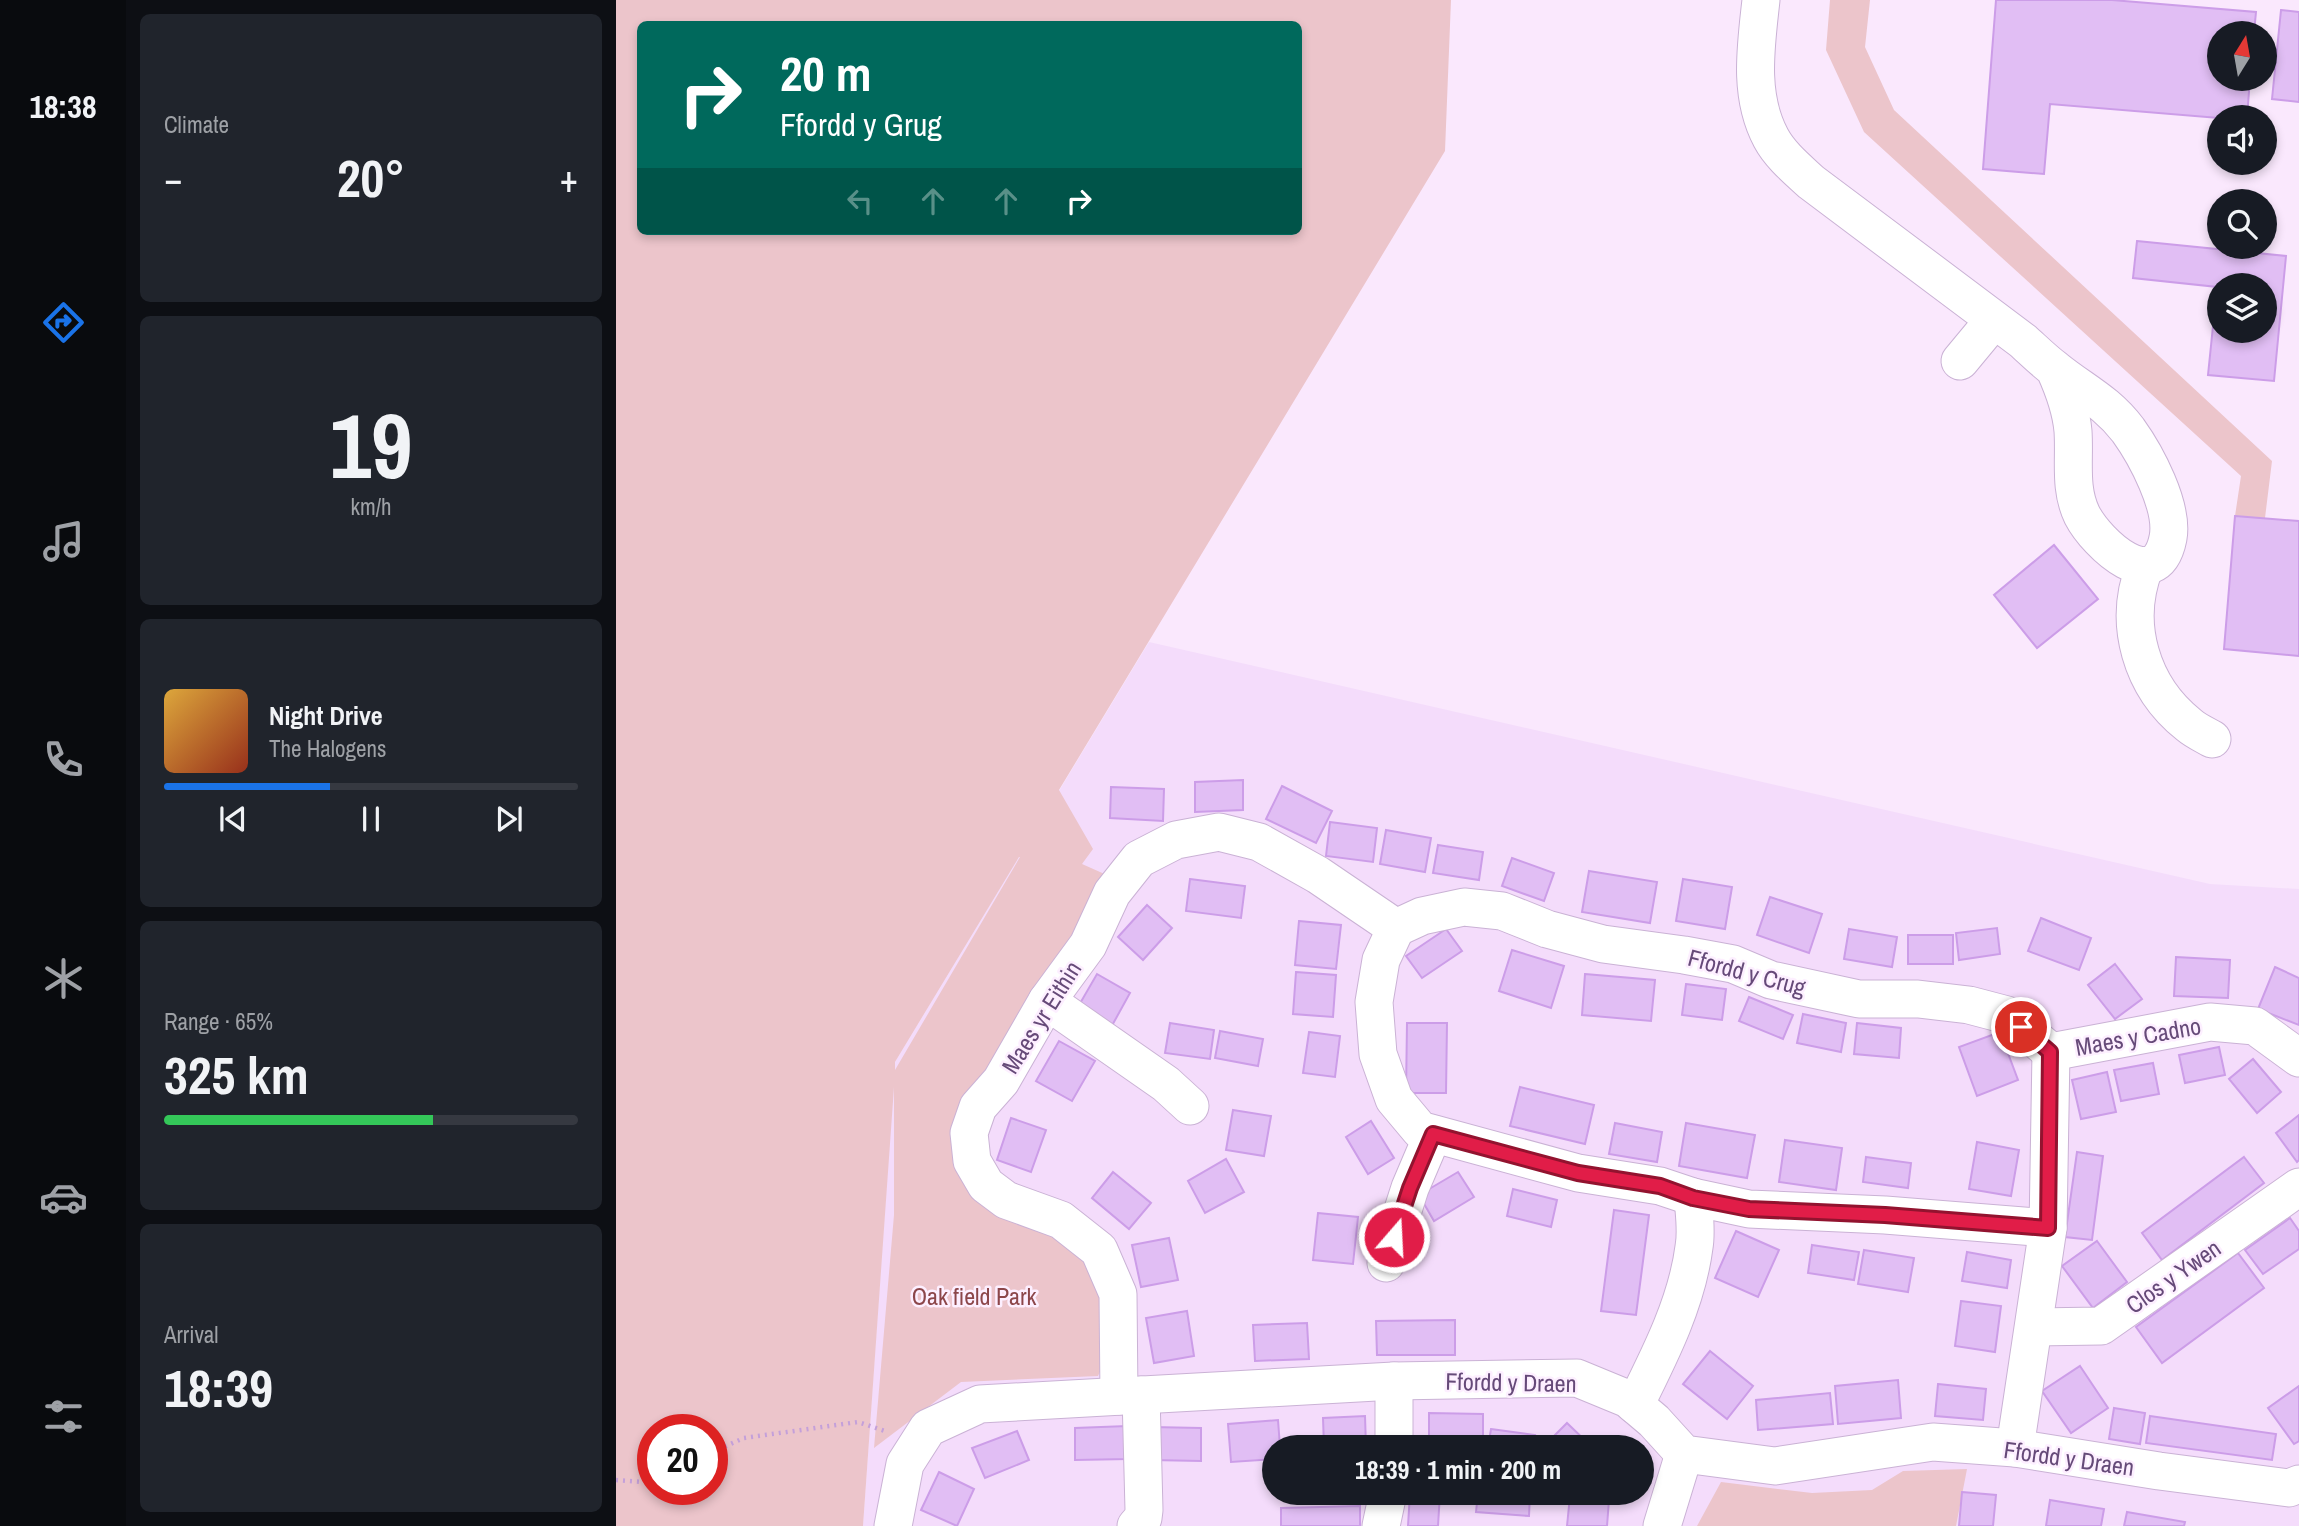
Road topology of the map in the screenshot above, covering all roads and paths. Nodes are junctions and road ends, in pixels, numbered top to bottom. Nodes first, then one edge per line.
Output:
1 (1760, 0) edge
2 (1994, 320) junction
3 (1960, 361) dead end
4 (2055, 370) junction
5 (2145, 566) junction
6 (2212, 739) dead end
7 (1396, 928) junction
8 (1047, 1001) junction
9 (2050, 1052) junction
10 (2299, 1058) edge
11 (1190, 1105) dead end
12 (1433, 1134) junction
13 (2299, 1187) edge
14 (1693, 1198) junction
15 (2048, 1228) junction
16 (1386, 1264) dead end
17 (2034, 1327) junction
18 (1394, 1381) junction
19 (1130, 1396) junction
20 (1635, 1405) junction
21 (1394, 1435) edge
22 (919, 1442) junction
23 (728, 1445) edge
24 (2015, 1448) junction
25 (1684, 1454) junction
26 (616, 1480) edge
27 (637, 1482) edge
28 (2299, 1484) edge
29 (1385, 1505) edge
30 (893, 1526) edge
31 (1136, 1526) edge
32 (1381, 1526) edge
33 (1662, 1526) edge

1 - 2 street
2 - 3 street
2 - 4 street
4 - 5 street
4 - 5 street
5 - 6 street
7 - 8 street, Maes yr Eithin
7 - 9 street, Ffordd y Crug
7 - 12 street
8 - 11 street
8 - 19 street, Maes yr Eithin
9 - 10 street, Maes y Cadno
9 - 15 street
12 - 14 street
12 - 16 street
13 - 17 street, Clos y Ywen
14 - 15 street
14 - 20 street
15 - 17 street
17 - 24 street
18 - 19 street, Ffordd y Draen
18 - 20 street, Ffordd y Draen
18 - 21 street
19 - 22 street, Ffordd y Draen
19 - 31 street, Maes yr Eithin
20 - 25 street, Ffordd y Draen
22 - 23 path
22 - 30 street, Ffordd y Draen
24 - 25 street, Ffordd y Draen
24 - 28 street, Ffordd y Draen
25 - 33 street
26 - 27 path
29 - 32 street

